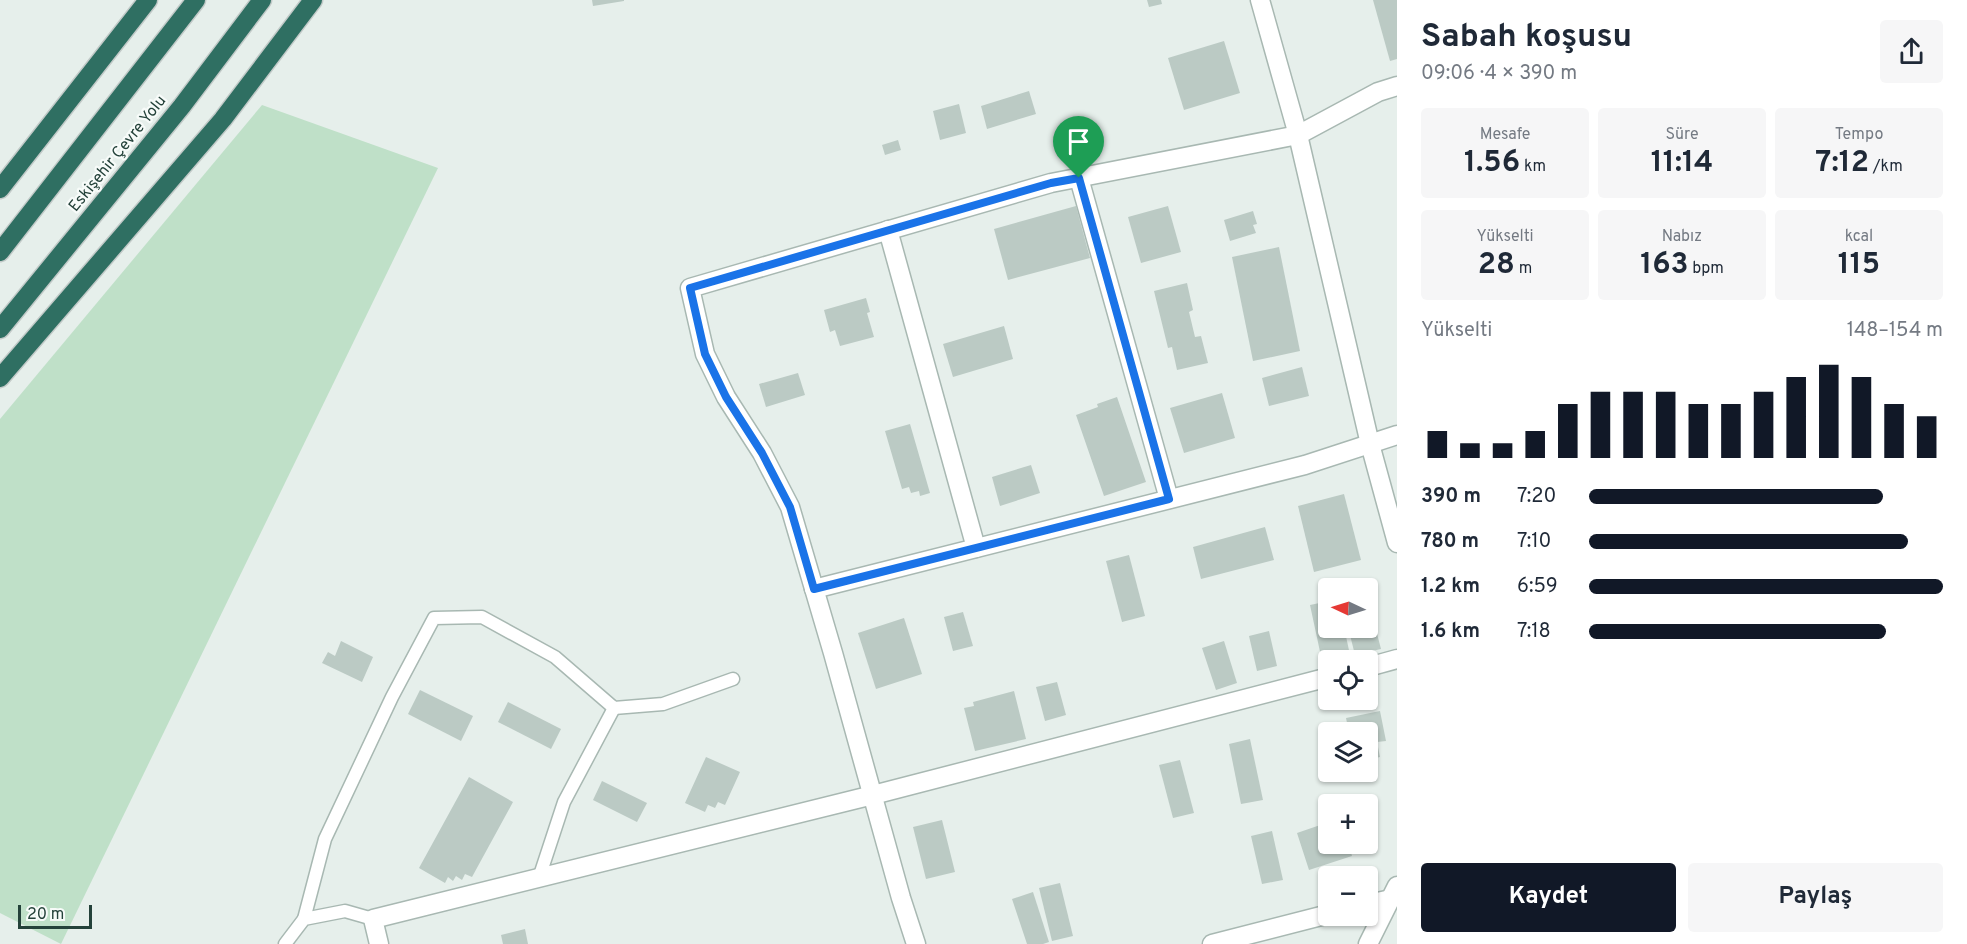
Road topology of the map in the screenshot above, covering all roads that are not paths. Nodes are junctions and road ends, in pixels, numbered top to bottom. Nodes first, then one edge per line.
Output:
1 (148, 0) edge
2 (196, 0) edge
3 (262, 0) edge
4 (313, 0) edge
5 (1260, 0) edge
6 (1397, 86) edge
7 (1298, 135) junction
8 (1079, 178) junction
9 (0, 189) edge
10 (888, 230) junction
11 (0, 252) edge
12 (0, 329) edge
13 (0, 378) edge
14 (1397, 435) edge
15 (1370, 444) junction
16 (1169, 499) junction
17 (1397, 543) edge
18 (976, 548) junction
19 (814, 589) junction
20 (1397, 659) edge
21 (1378, 664) edge
22 (733, 679) dead end
23 (1318, 680) edge
24 (614, 708) junction
25 (873, 795) junction
26 (539, 878) junction
27 (1394, 892) edge
28 (1378, 899) edge
29 (1318, 917) edge
30 (304, 919) junction
31 (372, 919) junction
32 (285, 944) edge
33 (379, 944) edge
34 (916, 944) edge
35 (1212, 944) edge
36 (1368, 944) edge

1 - 9 highway
2 - 11 highway, Eskişehir Çevre Yolu
3 - 12 highway, Eskişehir Çevre Yolu
4 - 13 highway
5 - 7 street
6 - 7 street
7 - 8 street
7 - 15 street
8 - 10 street
8 - 16 street
10 - 18 street
10 - 19 street
14 - 15 street
15 - 16 street
15 - 17 street
16 - 18 street
18 - 19 street
19 - 25 street
20 - 21 street
22 - 24 lane
23 - 25 street
24 - 26 lane
24 - 30 lane
25 - 26 street
25 - 34 street
26 - 31 street
27 - 28 street
27 - 36 street
29 - 35 street
30 - 31 lane
30 - 32 lane
31 - 33 street

